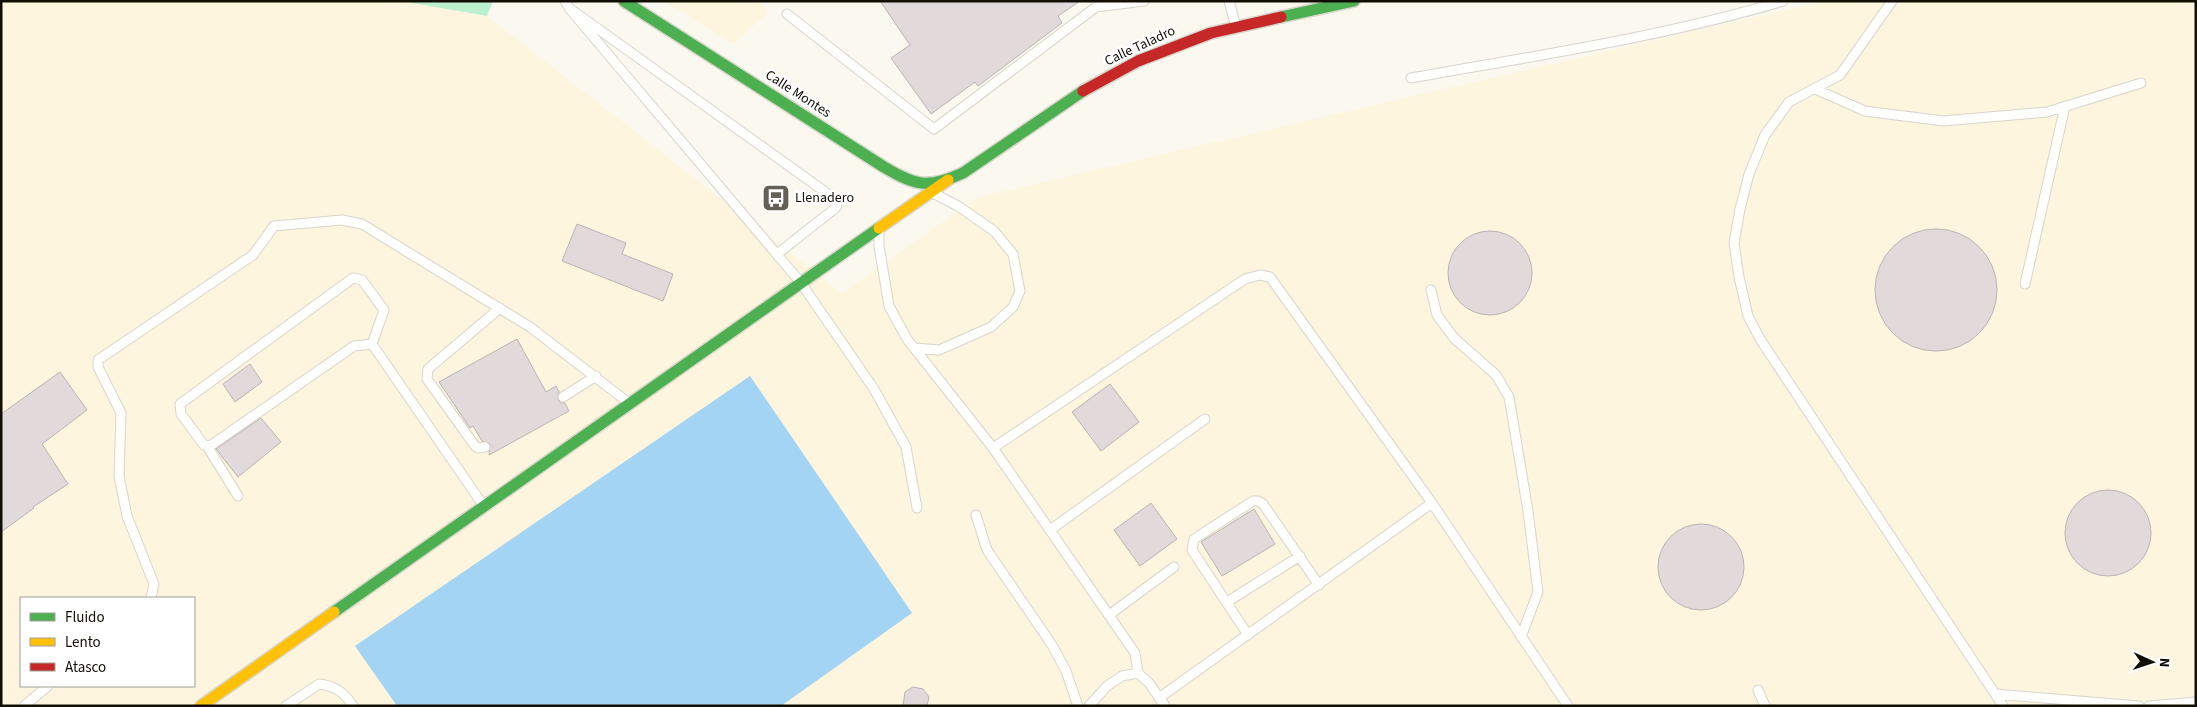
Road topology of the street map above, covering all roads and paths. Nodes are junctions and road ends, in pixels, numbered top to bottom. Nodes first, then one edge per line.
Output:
1 (624, 1) edge
2 (1144, 1) edge
3 (1230, 1) edge
4 (1354, 1) edge
5 (1783, 1) edge
6 (1892, 1) edge
7 (567, 5) edge
8 (788, 14) dead end
9 (1236, 27) junction
10 (1411, 78) dead end
11 (2141, 83) dead end
12 (1815, 89) junction
13 (2065, 106) junction
14 (962, 173) joint
15 (948, 180) junction
16 (931, 192) junction
17 (878, 228) junction
18 (777, 254) junction
19 (801, 283) junction
20 (2025, 284) dead end
21 (1431, 290) dead end
22 (500, 308) junction
23 (372, 344) junction
24 (915, 348) junction
25 (596, 376) junction
26 (563, 397) dead end
27 (629, 404) junction
28 (1205, 419) dead end
29 (207, 446) junction
30 (485, 447) dead end
31 (994, 448) junction
32 (238, 496) dead end
33 (1432, 504) junction
34 (485, 507) junction
35 (917, 508) dead end
36 (976, 515) dead end
37 (1050, 530) junction
38 (1300, 556) junction
39 (1174, 567) dead end
40 (1319, 585) junction
41 (151, 597) edge
42 (1227, 602) junction
43 (1109, 615) junction
44 (1248, 635) junction
45 (1521, 637) junction
46 (1138, 673) junction
47 (47, 687) edge
48 (1758, 690) dead end
49 (1994, 694) junction
50 (1159, 698) junction
51 (2196, 702) edge
52 (24, 706) edge
53 (201, 706) edge
54 (286, 706) edge
55 (353, 706) edge
56 (1078, 706) edge
57 (1089, 706) edge
58 (1165, 706) edge
59 (1568, 706) edge
60 (1765, 706) edge
61 (2002, 706) edge
62 (2140, 706) edge
63 (2149, 706) edge

1 - 15 street, Calle Montes
2 - 8 lane
3 - 9 lane
4 - 9 street, Calle Taladro
5 - 10 lane
6 - 12 lane
7 - 18 lane
7 - 18 lane
9 - 14 street, Calle Taladro
11 - 13 lane
12 - 13 lane
12 - 49 lane
13 - 20 lane
14 - 15 street, Calle Montes
15 - 16 street
16 - 17 street
16 - 24 lane
17 - 19 street
17 - 24 lane
18 - 19 lane
19 - 27 street
19 - 35 lane
21 - 45 lane
22 - 25 lane
22 - 30 lane
22 - 41 lane
23 - 29 lane
23 - 29 lane
23 - 34 lane
24 - 31 lane
25 - 26 lane
25 - 27 lane
27 - 34 street
28 - 37 lane
29 - 32 lane
31 - 33 lane
31 - 37 lane
33 - 40 lane
33 - 45 lane
34 - 53 street
36 - 56 lane
37 - 43 lane
38 - 40 lane
38 - 42 lane
38 - 42 lane
39 - 43 lane
40 - 44 lane
42 - 44 lane
43 - 46 lane
44 - 50 lane
45 - 59 lane
46 - 50 lane
46 - 57 lane
47 - 52 lane
48 - 60 lane
49 - 61 lane
49 - 62 lane
50 - 58 lane
51 - 63 lane
54 - 55 lane

